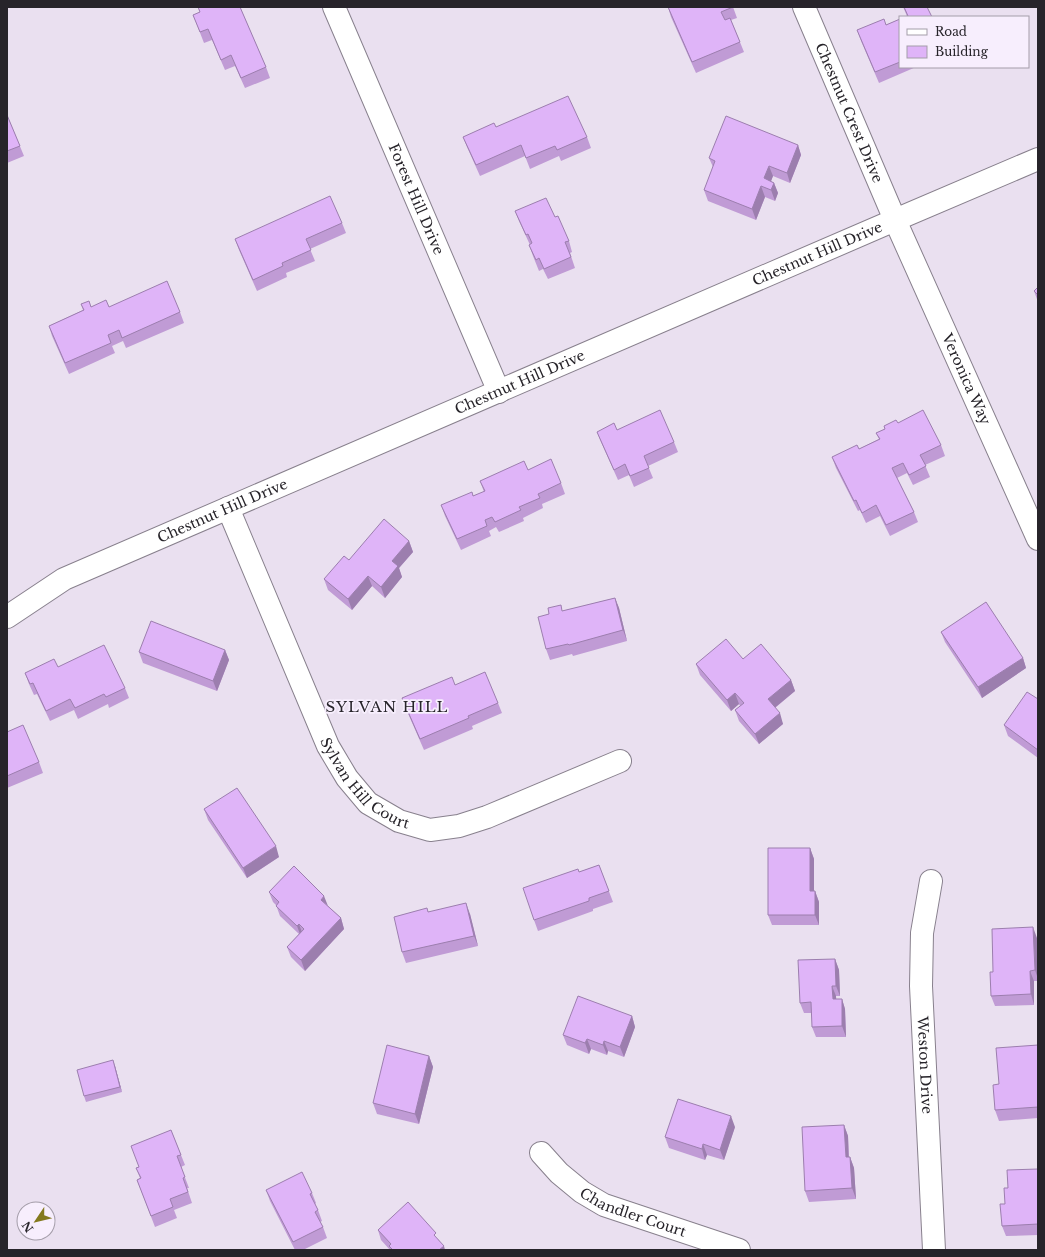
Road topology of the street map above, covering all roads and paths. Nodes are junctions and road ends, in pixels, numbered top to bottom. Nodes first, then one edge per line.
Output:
1 (334, 7) edge
2 (804, 7) edge
3 (1038, 159) edge
4 (895, 220) junction
5 (499, 392) junction
6 (228, 508) junction
7 (1038, 539) edge
8 (7, 617) edge
9 (620, 761) dead end
10 (931, 882) dead end
11 (541, 1154) dead end
12 (739, 1250) edge
13 (934, 1250) edge

1 - 5 street, Forest Hill Drive
2 - 4 street, Chestnut Crest Drive
3 - 4 street, Chestnut Hill Drive
4 - 5 street, Chestnut Hill Drive
4 - 7 street, Veronica Way
5 - 6 street, Chestnut Hill Drive
6 - 8 street, Chestnut Hill Drive
6 - 9 street, Sylvan Hill Court
10 - 13 street, Weston Drive
11 - 12 street, Chandler Court

